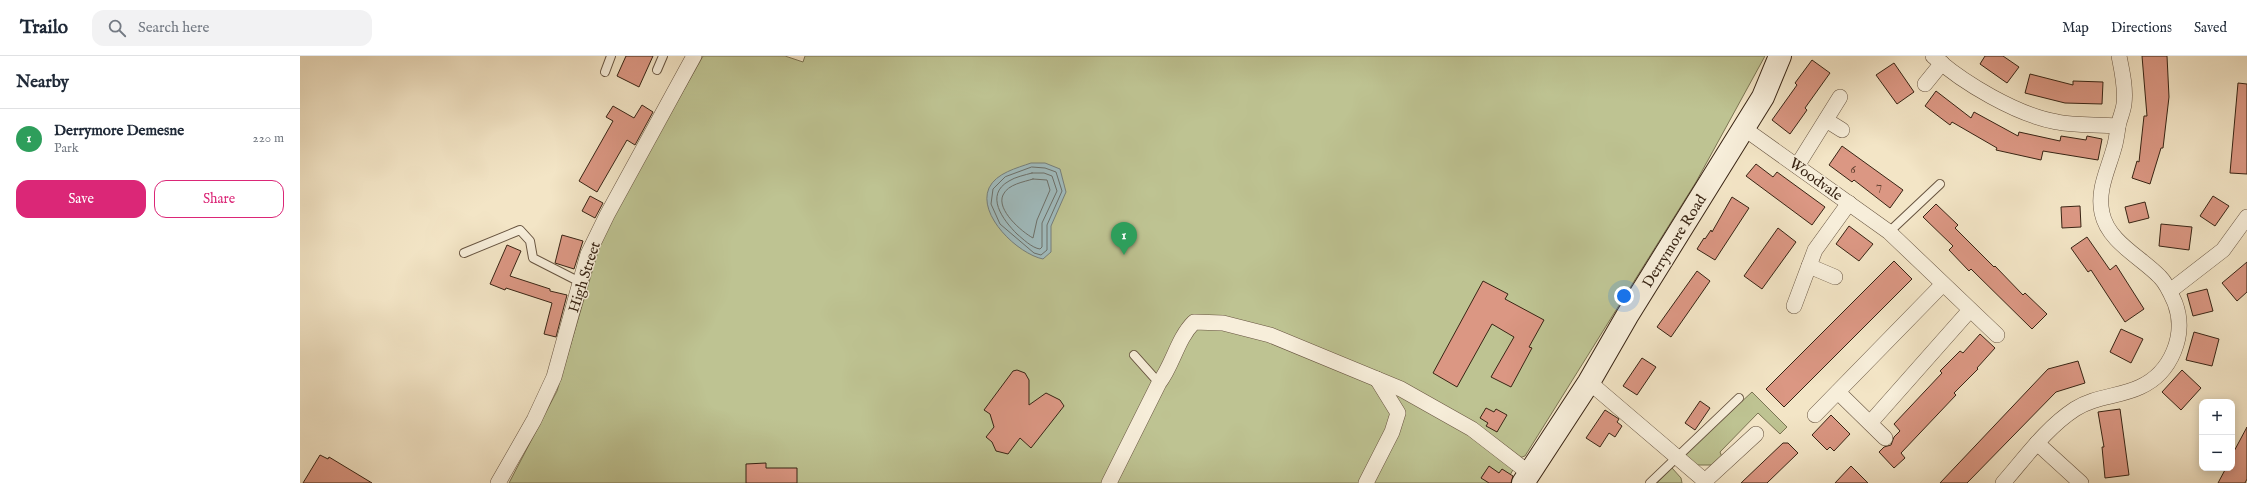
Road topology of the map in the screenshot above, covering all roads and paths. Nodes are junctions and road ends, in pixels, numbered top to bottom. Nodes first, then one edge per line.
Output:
1 (611, 56) edge
2 (663, 56) edge
3 (694, 56) edge
4 (1780, 56) edge
5 (2119, 56) edge
6 (1938, 60) edge
7 (657, 70) dead end
8 (605, 72) dead end
9 (1925, 84) dead end
10 (1840, 97) dead end
11 (1826, 120) junction
12 (2118, 126) junction
13 (1742, 127) junction
14 (1842, 130) dead end
15 (1797, 166) junction
16 (1940, 184) dead end
17 (1849, 204) junction
18 (2247, 217) edge
19 (1889, 232) junction
20 (464, 253) dead end
21 (1809, 266) junction
22 (1835, 277) dead end
23 (580, 282) junction
24 (1943, 284) junction
25 (2170, 291) junction
26 (1794, 306) dead end
27 (1970, 310) junction
28 (1997, 335) dead end
29 (1134, 356) dead end
30 (1377, 379) junction
31 (1589, 382) junction
32 (1159, 383) junction
33 (1838, 392) junction
34 (1739, 398) dead end
35 (1815, 415) dead end
36 (1870, 423) junction
37 (1756, 434) dead end
38 (1885, 438) dead end
39 (2037, 443) junction
40 (1676, 456) junction
41 (1526, 478) edge
42 (1704, 482) edge
43 (498, 483) edge
44 (1109, 483) edge
45 (1366, 483) edge
46 (1650, 483) edge
47 (2003, 483) edge
48 (2081, 483) edge

1 - 8 lane
2 - 7 lane
3 - 23 street, High Street
4 - 13 main road, Derrymore Road
5 - 12 street
6 - 9 street
6 - 12 street
10 - 11 street
11 - 14 street
11 - 15 street
12 - 25 street
13 - 15 street, Woodvale
13 - 31 main road, Derrymore Road
15 - 17 street, Woodvale
16 - 19 lane
17 - 19 street, Woodvale
17 - 21 street
18 - 25 street
19 - 24 street, Woodvale
20 - 23 lane
21 - 22 street
21 - 26 street
23 - 43 street, High Street
24 - 27 street, Woodvale
24 - 33 street
25 - 39 street
27 - 28 street, Woodvale
27 - 36 street
29 - 32 lane
30 - 32 street
30 - 41 street
30 - 45 street
31 - 40 street
31 - 41 main road, Derrymore Road
32 - 44 street
33 - 35 street
33 - 36 street
34 - 40 lane
36 - 38 street
37 - 42 street
39 - 47 street
39 - 48 street
40 - 42 street
40 - 46 lane

